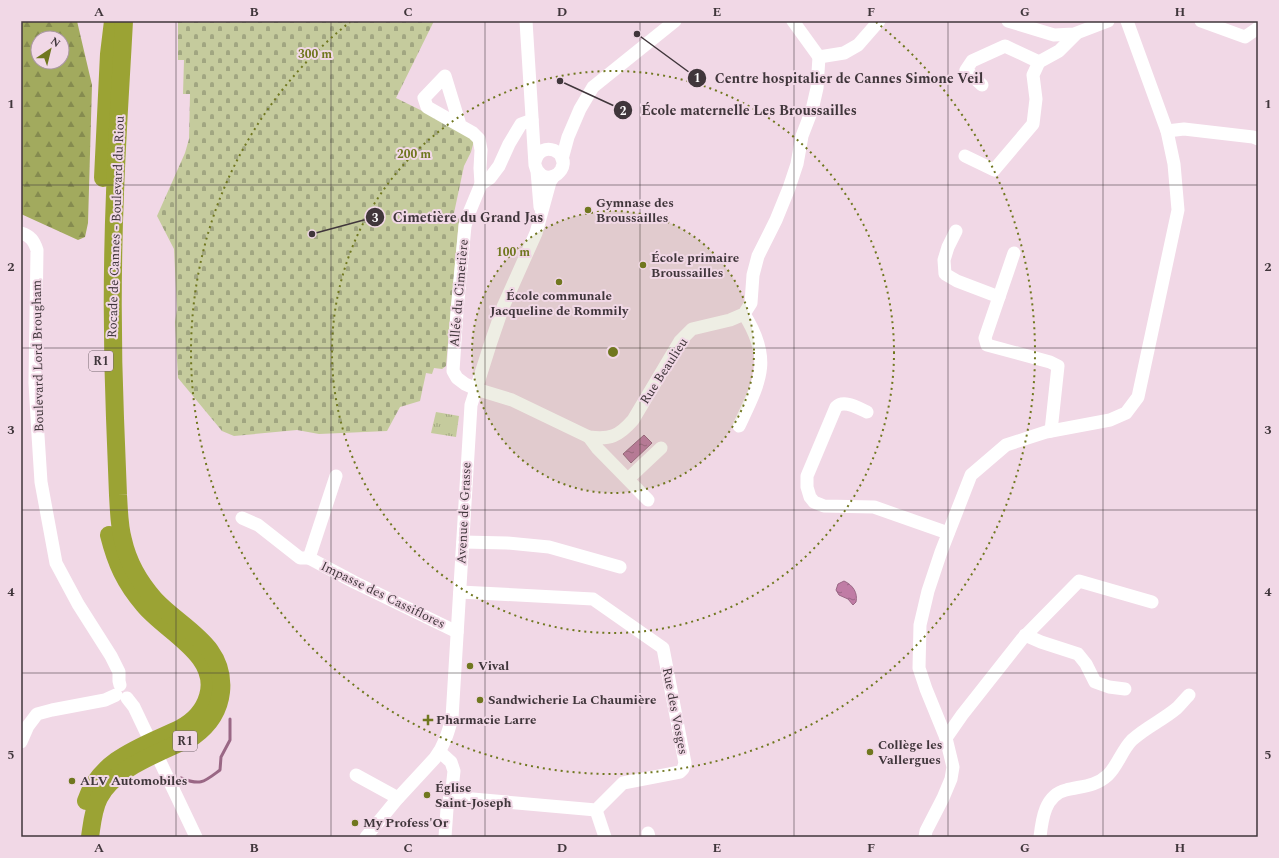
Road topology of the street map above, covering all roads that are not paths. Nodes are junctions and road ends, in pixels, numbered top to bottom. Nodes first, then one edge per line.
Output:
1 (113, 21) edge
2 (124, 21) edge
3 (526, 21) edge
4 (675, 21) edge
5 (793, 21) edge
6 (879, 21) edge
7 (1008, 21) edge
8 (1108, 21) edge
9 (1127, 21) edge
10 (1201, 21) edge
11 (1258, 28) edge
12 (1076, 34) junction
13 (819, 56) junction
14 (1039, 62) junction
15 (982, 85) dead end
16 (460, 125) dead end
17 (532, 125) junction
18 (1167, 131) junction
19 (1258, 139) edge
20 (553, 153) junction
21 (965, 156) dead end
22 (536, 167) junction
23 (554, 176) junction
24 (481, 184) junction
25 (541, 215) junction
26 (956, 231) dead end
27 (21, 233) edge
28 (1014, 253) dead end
29 (999, 297) junction
30 (744, 314) junction
31 (476, 389) junction
32 (867, 412) dead end
33 (739, 426) dead end
34 (1051, 431) junction
35 (589, 437) junction
36 (661, 448) dead end
37 (336, 476) dead end
38 (628, 479) junction
39 (648, 500) dead end
40 (242, 518) dead end
41 (948, 533) junction
42 (463, 542) junction
43 (308, 558) junction
44 (620, 567) dead end
45 (460, 592) junction
46 (1152, 602) dead end
47 (457, 632) junction
48 (1025, 635) junction
49 (1125, 689) dead end
50 (121, 692) junction
51 (1189, 695) dead end
52 (946, 738) junction
53 (21, 742) edge
54 (440, 752) junction
55 (356, 775) dead end
56 (450, 797) junction
57 (398, 798) junction
58 (596, 810) junction
59 (80, 837) edge
60 (90, 837) edge
61 (196, 837) edge
62 (366, 837) edge
63 (445, 837) edge
64 (605, 837) edge
65 (925, 837) edge
66 (1040, 837) edge

1 - 59 highway, Rocade de Cannes - Boulevard du Riou / R1
2 - 60 highway, Rocade de Cannes - Boulevard du Riou / R1
3 - 17 street, Avenue de Grasse
4 - 20 street
5 - 13 street
6 - 13 street
7 - 12 street
8 - 12 street
9 - 18 street
10 - 11 street
12 - 14 street
13 - 30 street
14 - 15 street
14 - 21 street
16 - 24 street, Allée du Cimetière
17 - 20 street, Avenue de Grasse
17 - 22 street, Avenue de Grasse
17 - 24 street
18 - 19 street
18 - 34 street
20 - 22 street
20 - 23 street
22 - 23 street
22 - 25 street, Avenue de Grasse
23 - 25 street
24 - 31 street, Allée du Cimetière
25 - 31 street, Avenue de Grasse
26 - 29 street
27 - 50 street, Boulevard Lord Brougham
28 - 29 street
29 - 34 street
30 - 33 street
30 - 35 street, Rue Beaulieu
31 - 35 street, Rue Beaulieu
31 - 42 street, Avenue de Grasse
32 - 41 street
34 - 41 street
35 - 38 street
36 - 38 street
37 - 43 street, Impasse des Cassiflores
38 - 39 street
40 - 43 street, Impasse des Cassiflores
41 - 52 street
42 - 44 street
42 - 45 street, Avenue de Grasse
43 - 47 street, Impasse des Cassiflores
45 - 47 street, Avenue de Grasse
45 - 58 street, Rue des Vosges
46 - 48 street
47 - 54 street, Avenue de Grasse
48 - 49 street
48 - 52 street
50 - 53 street
50 - 61 street
51 - 66 street
52 - 65 street
54 - 56 street
54 - 57 street, Avenue de Grasse
55 - 57 street
56 - 58 street
56 - 63 street
57 - 62 street, Avenue de Grasse
58 - 64 street

